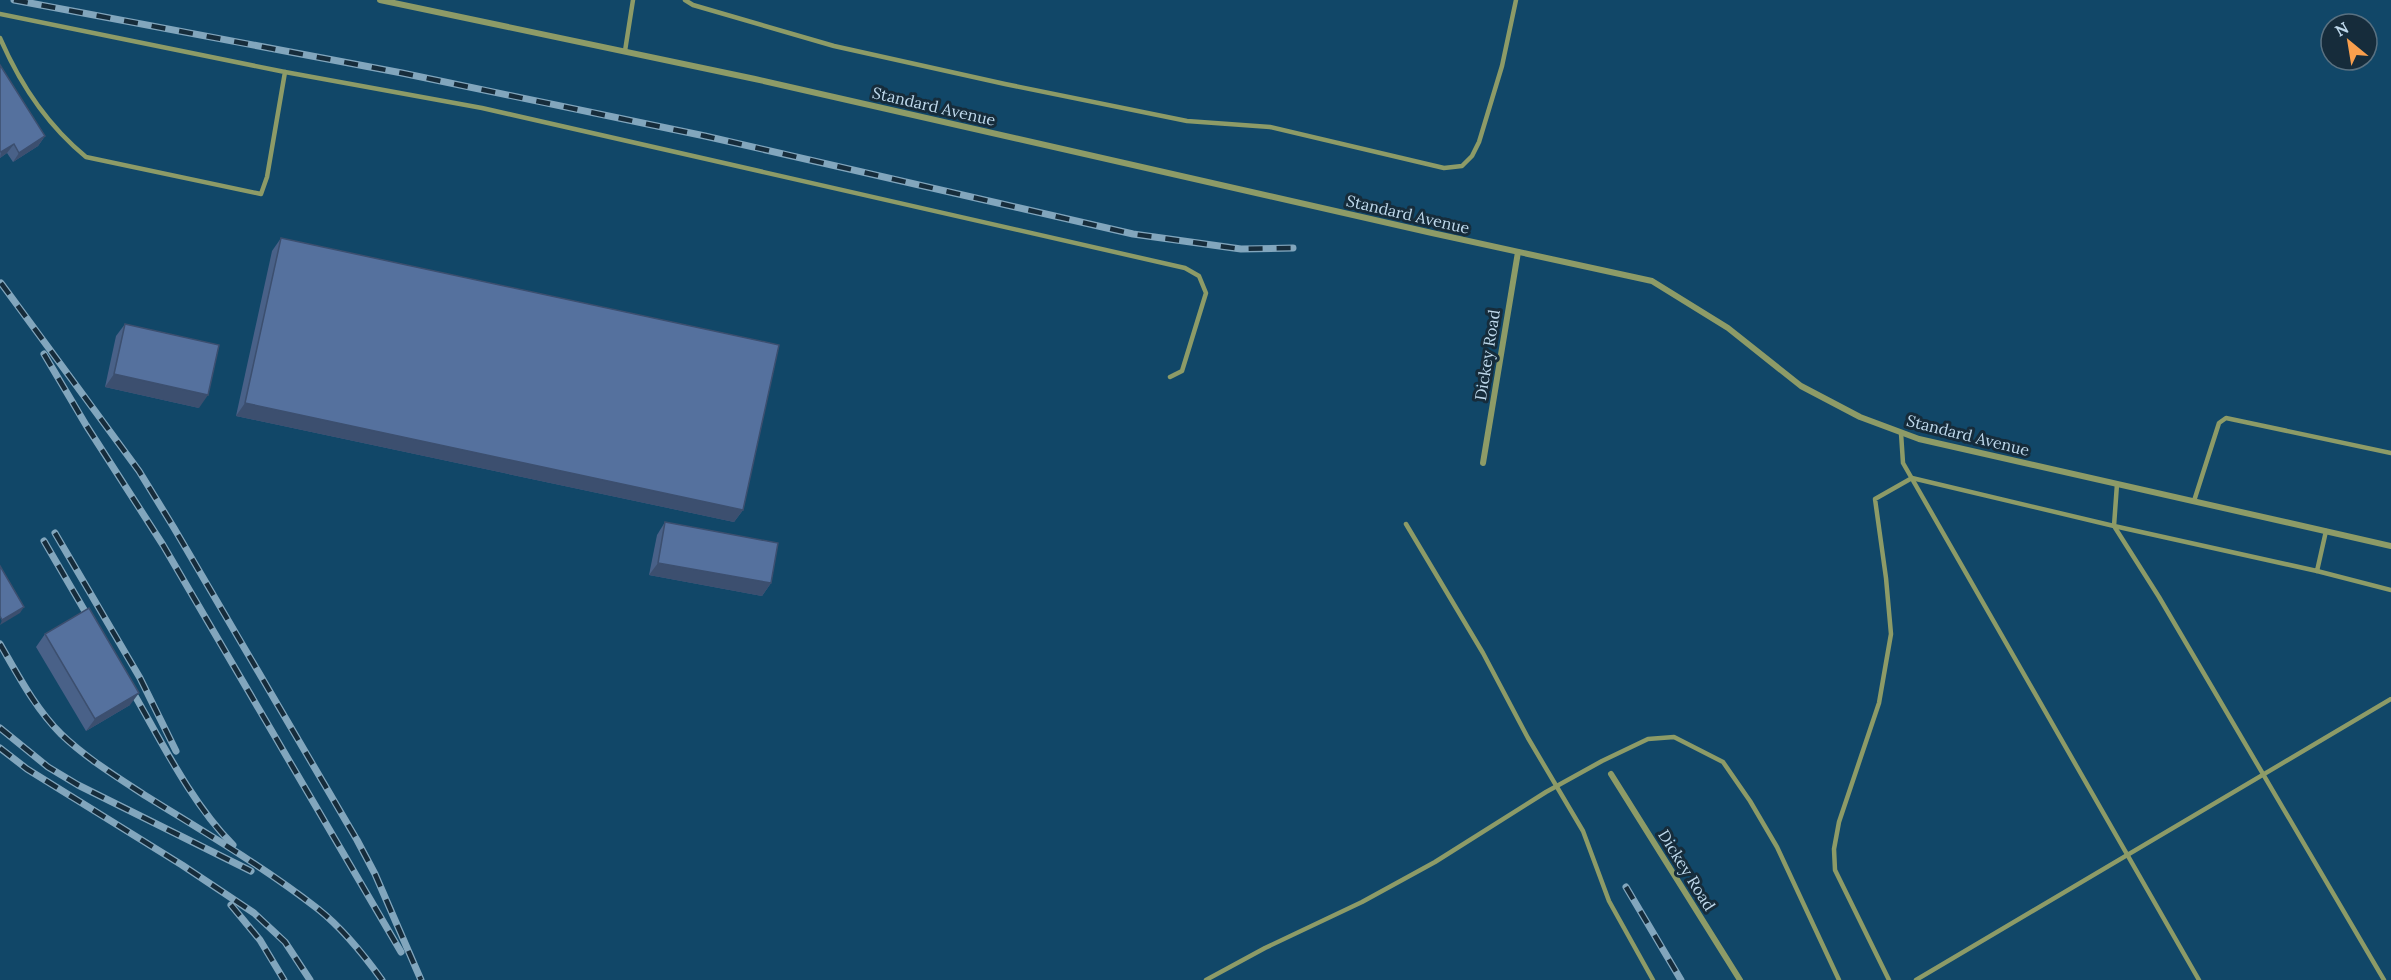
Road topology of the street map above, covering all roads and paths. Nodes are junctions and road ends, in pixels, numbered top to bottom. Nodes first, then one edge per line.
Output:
1 (380, 0) edge
2 (633, 0) edge
3 (685, 0) edge
4 (1516, 0) edge
5 (0, 14) edge
6 (0, 38) edge
7 (625, 51) junction
8 (285, 72) junction
9 (1518, 252) junction
10 (1170, 377) dead end
11 (1901, 432) junction
12 (2391, 453) edge
13 (1483, 463) dead end
14 (1912, 478) junction
15 (2117, 484) junction
16 (2194, 501) junction
17 (1406, 524) dead end
18 (2114, 526) junction
19 (2326, 531) junction
20 (2391, 546) edge
21 (2317, 571) junction
22 (2391, 590) edge
23 (2391, 699) edge
24 (1611, 774) dead end
25 (2263, 775) junction
26 (1557, 786) junction
27 (2127, 854) junction
28 (1206, 980) edge
29 (1653, 980) edge
30 (1740, 980) edge
31 (1839, 980) edge
32 (1889, 980) edge
33 (1916, 980) edge
34 (2199, 980) edge
35 (2384, 980) edge

1 - 7 street, Standard Avenue
2 - 7 lane
3 - 4 lane
5 - 8 lane
6 - 8 lane
7 - 9 street, Standard Avenue
8 - 10 lane
9 - 11 street, Standard Avenue
9 - 13 street, Dickey Road
11 - 14 lane
11 - 15 street, Standard Avenue
12 - 16 lane
14 - 18 lane
14 - 27 lane
14 - 32 lane
15 - 16 street, Standard Avenue
15 - 18 lane
16 - 19 street, Standard Avenue
17 - 26 lane
18 - 21 lane
18 - 25 lane
19 - 20 street, Standard Avenue
19 - 21 lane
21 - 22 lane
23 - 25 lane
24 - 30 street, Dickey Road
25 - 27 lane
25 - 35 lane
26 - 28 lane
26 - 29 lane
26 - 31 lane
27 - 33 lane
27 - 34 lane

